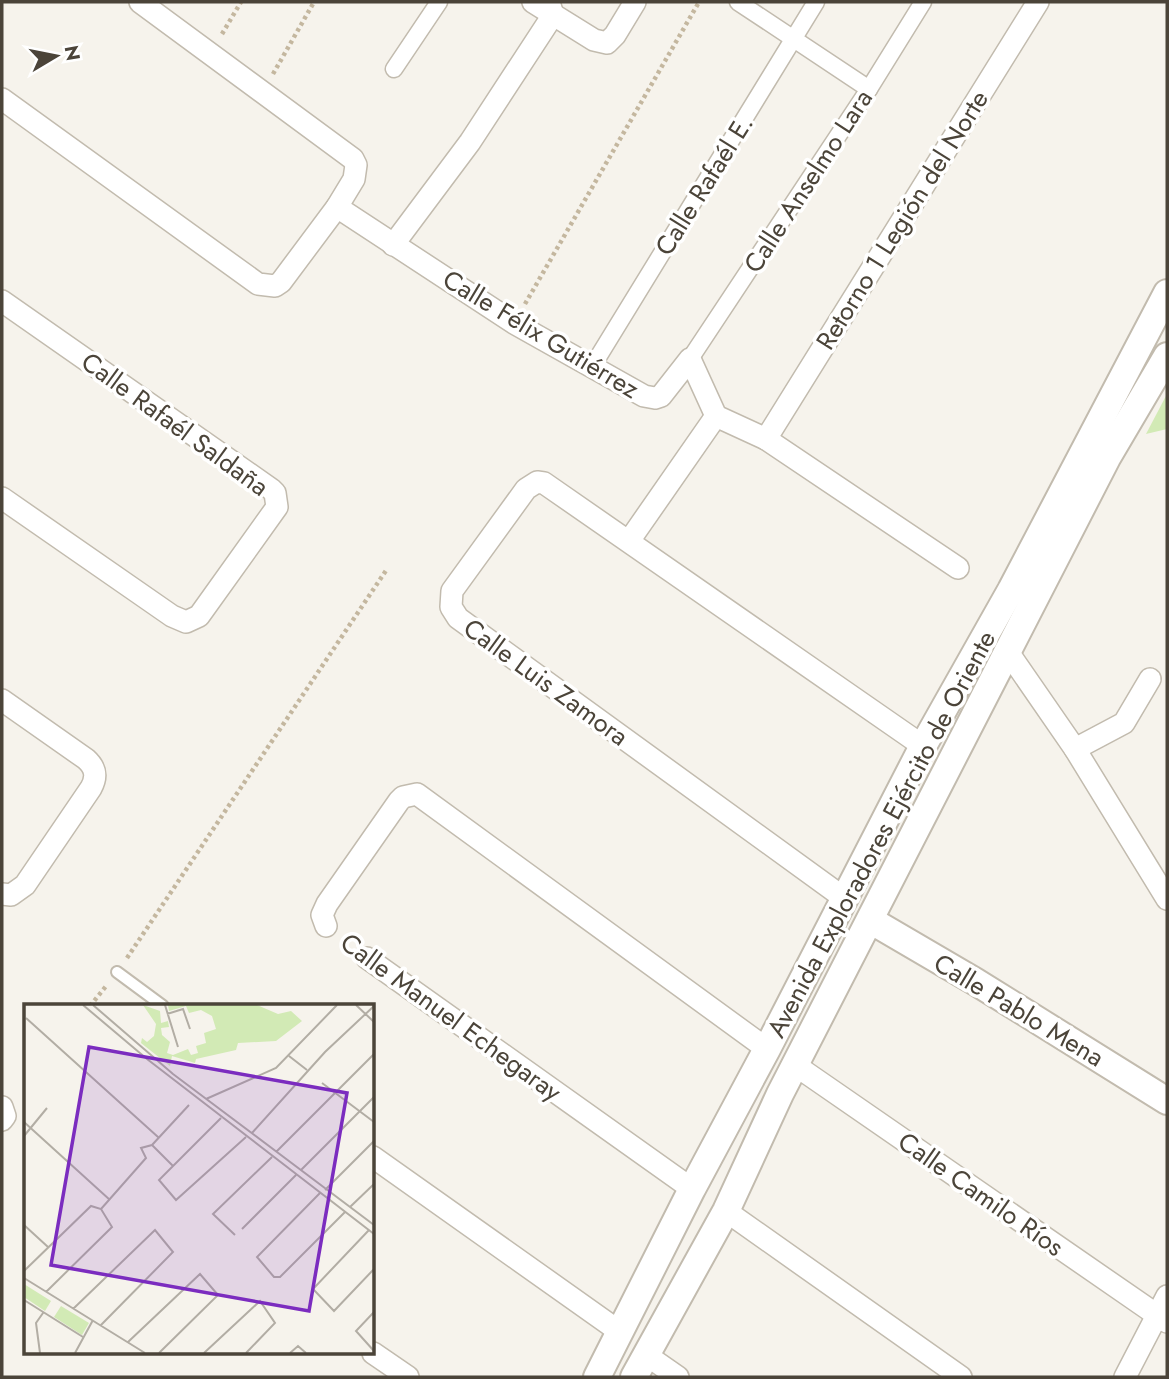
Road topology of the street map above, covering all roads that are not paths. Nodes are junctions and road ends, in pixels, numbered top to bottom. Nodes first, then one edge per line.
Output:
1 (139, 2) edge
2 (439, 2) edge
3 (534, 2) edge
4 (635, 2) edge
5 (738, 2) edge
6 (816, 2) edge
7 (923, 2) edge
8 (1038, 2) edge
9 (551, 8) edge
10 (794, 39) junction
11 (394, 69) dead end
12 (869, 89) junction
13 (2, 100) edge
14 (337, 208) junction
15 (393, 245) junction
16 (1167, 293) edge
17 (2, 301) edge
18 (1167, 356) edge
19 (690, 359) junction
20 (592, 367) junction
21 (716, 416) junction
22 (766, 439) junction
23 (1097, 451) junction
24 (2, 498) edge
25 (629, 541) junction
26 (958, 568) dead end
27 (1008, 652) junction
28 (1150, 679) dead end
29 (2, 700) edge
30 (923, 746) junction
31 (1075, 749) junction
32 (2, 894) edge
33 (844, 898) junction
34 (1167, 899) edge
35 (870, 920) junction
36 (326, 926) dead end
37 (367, 958) dead end
38 (117, 972) road end
39 (160, 1004) edge
40 (767, 1049) junction
41 (795, 1065) junction
42 (1167, 1101) edge
43 (2, 1107) edge
44 (2, 1120) edge
45 (374, 1158) edge
46 (692, 1189) junction
47 (726, 1210) junction
48 (1167, 1296) edge
49 (1162, 1319) edge
50 (620, 1332) junction
51 (374, 1354) edge
52 (640, 1366) edge
53 (408, 1377) edge
54 (597, 1377) edge
55 (678, 1377) edge
56 (961, 1377) edge
57 (1125, 1377) edge

1 - 14 street
2 - 11 street
3 - 9 street
4 - 9 street
5 - 10 street
6 - 10 street, Calle Rafaél E.
7 - 12 street, Calle Anselmo Lara
8 - 22 street, Retorno 1 Legión del Norte
9 - 15 street
10 - 12 street
10 - 20 street, Calle Rafaél E.
12 - 19 street, Calle Anselmo Lara
13 - 14 street
14 - 15 street, Calle Félix Gutiérrez
15 - 20 street, Calle Félix Gutiérrez
16 - 23 street, Avenida Exploradores Ejército de Oriente
17 - 24 street, Calle Rafaél Saldaña
18 - 23 street, Avenida Exploradores Ejército de Oriente
19 - 20 street, Calle Félix Gutiérrez
19 - 21 street
21 - 22 street
21 - 25 street
22 - 26 street
23 - 27 street, Avenida Exploradores Ejército de Oriente
23 - 30 street, Avenida Exploradores Ejército de Oriente
25 - 30 street, Calle Luis Zamora
25 - 33 street, Calle Luis Zamora
27 - 31 street
27 - 35 street, Avenida Exploradores Ejército de Oriente
28 - 31 street
29 - 32 street
30 - 33 street, Avenida Exploradores Ejército de Oriente
31 - 34 street
33 - 40 street, Avenida Exploradores Ejército de Oriente
35 - 41 street, Avenida Exploradores Ejército de Oriente
35 - 42 street, Calle Pablo Mena
36 - 40 street, Calle Manuel Echegaray
37 - 46 street, Calle Manuel Echegaray
38 - 39 lane
40 - 46 street, Avenida Exploradores Ejército de Oriente
41 - 47 street, Avenida Exploradores Ejército de Oriente
41 - 49 street, Calle Camilo Ríos
43 - 44 street
45 - 50 street
46 - 50 street, Avenida Exploradores Ejército de Oriente
47 - 52 street, Avenida Exploradores Ejército de Oriente
47 - 56 street
48 - 49 street
49 - 57 street
50 - 54 street, Avenida Exploradores Ejército de Oriente
51 - 53 street
52 - 55 street

